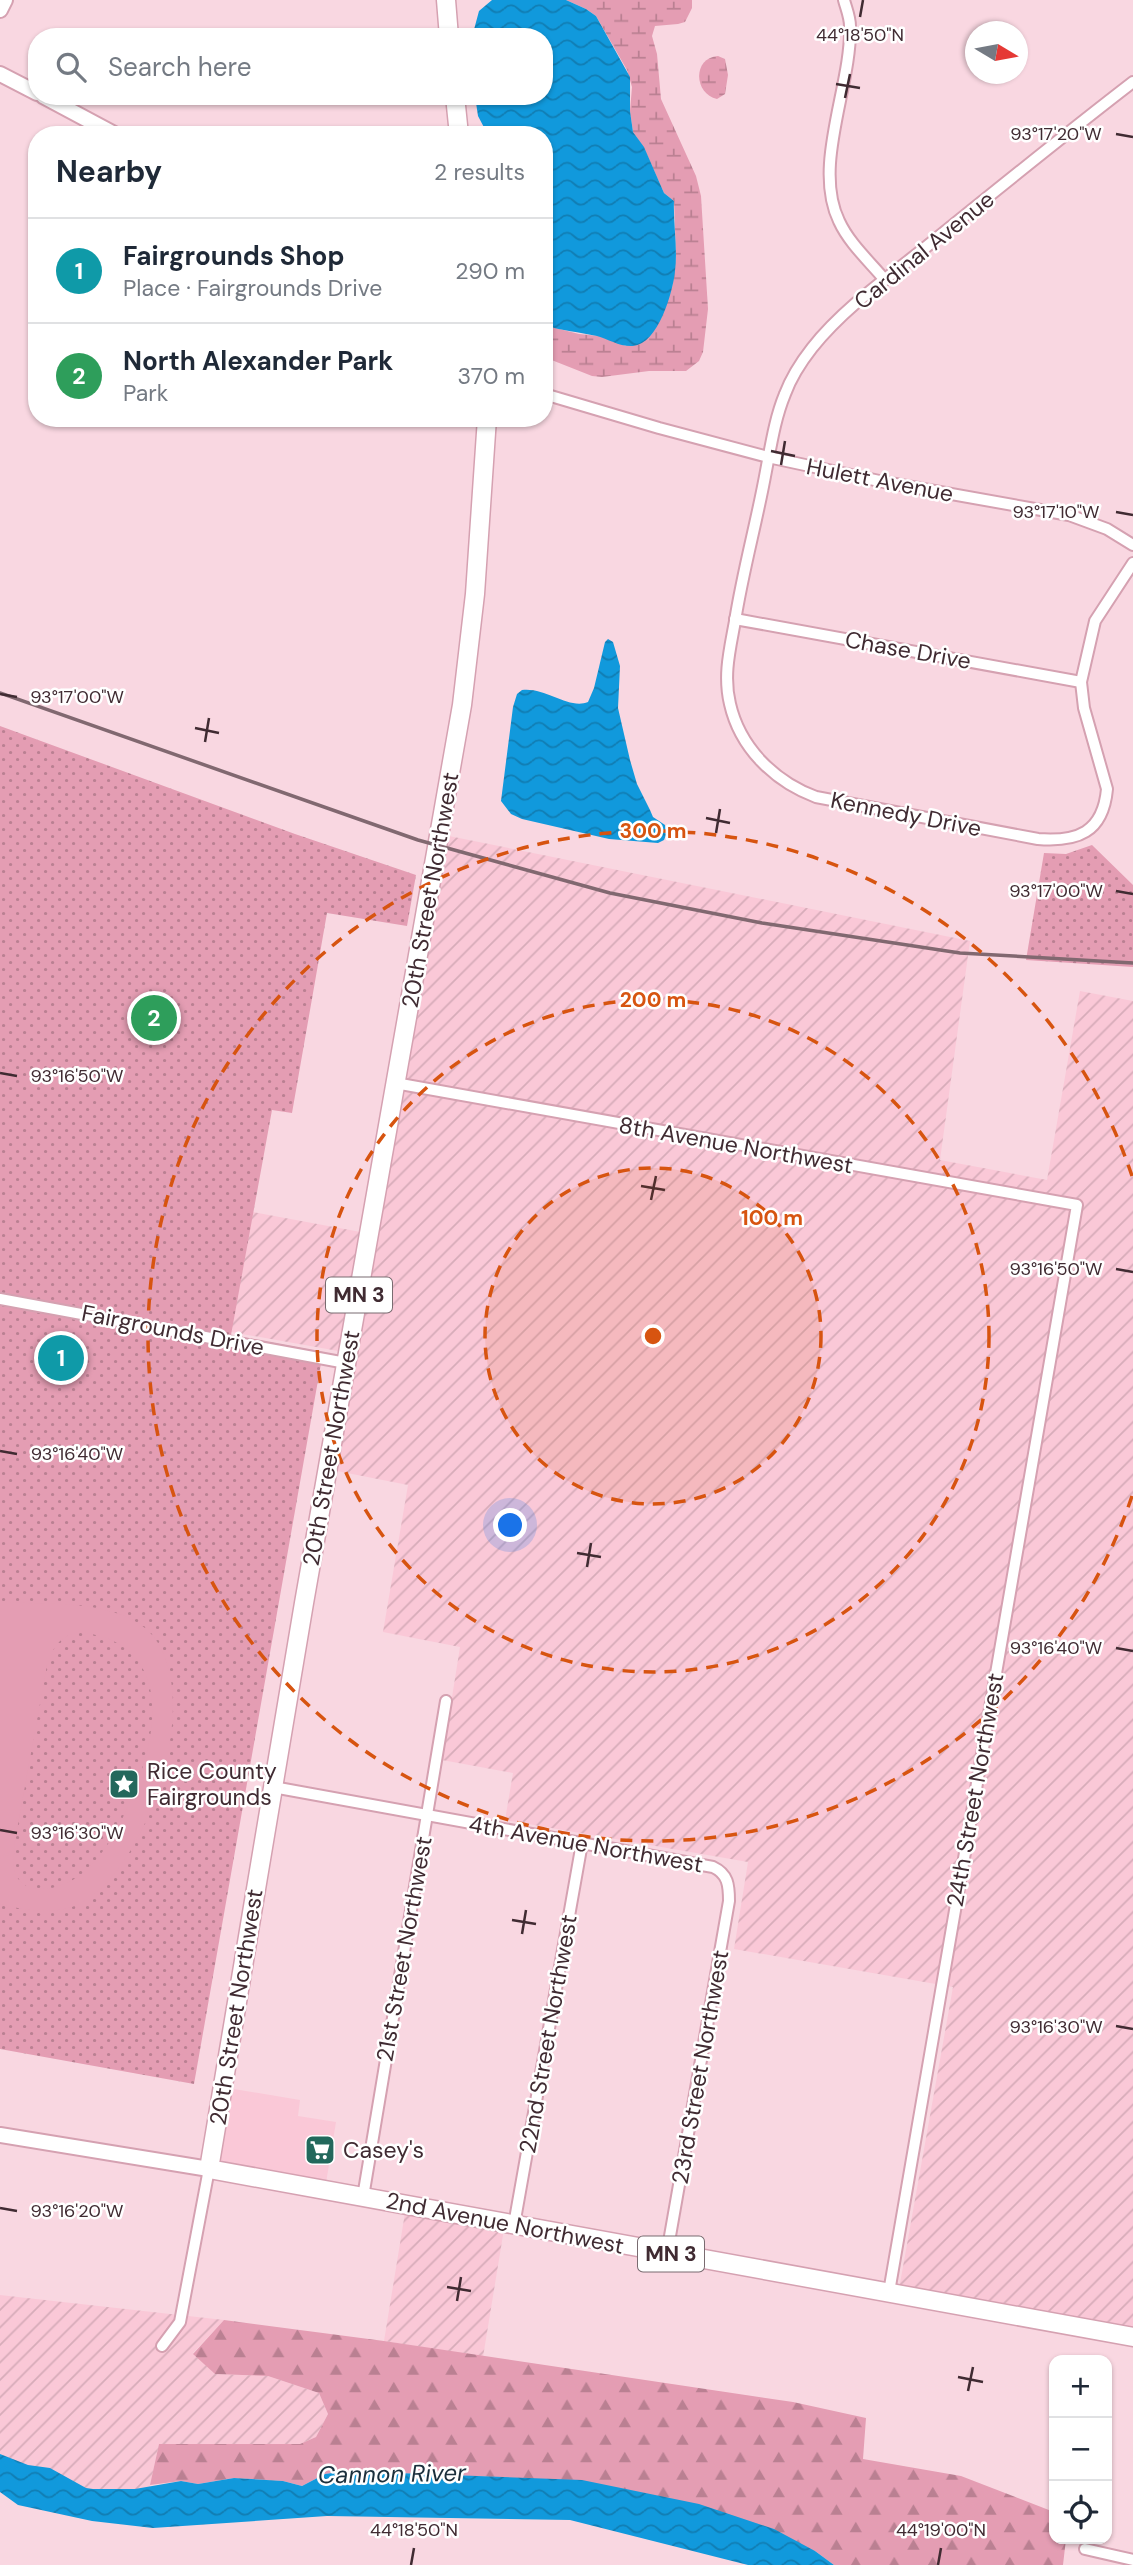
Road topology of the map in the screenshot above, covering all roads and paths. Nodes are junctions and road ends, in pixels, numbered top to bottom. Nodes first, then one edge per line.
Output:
1 (5, 0) edge
2 (446, 0) edge
3 (844, 0) edge
4 (0, 10) edge
5 (449, 28) edge
6 (0, 74) edge
7 (1133, 82) edge
8 (28, 88) edge
9 (60, 105) edge
10 (456, 105) edge
11 (99, 126) edge
12 (458, 126) edge
13 (885, 280) junction
14 (553, 397) edge
15 (486, 427) edge
16 (768, 457) junction
17 (1133, 545) edge
18 (1133, 563) edge
19 (735, 619) junction
20 (1081, 682) junction
21 (395, 1083) junction
22 (1077, 1205) joint
23 (0, 1299) edge
24 (346, 1363) junction
25 (446, 1701) dead end
26 (273, 1787) junction
27 (427, 1815) junction
28 (582, 1843) junction
29 (728, 1880) joint
30 (0, 2135) edge
31 (209, 2169) junction
32 (363, 2197) junction
33 (514, 2225) junction
34 (667, 2253) junction
35 (889, 2292) junction
36 (1133, 2337) edge
37 (162, 2346) dead end
38 (1085, 2549) dead end
39 (1133, 2560) edge

1 - 4 street
2 - 5 highway
3 - 13 street
6 - 8 street
7 - 13 street, Cardinal Avenue
9 - 11 street
10 - 12 highway
13 - 16 street, Cardinal Avenue
14 - 16 street, Hulett Avenue
15 - 21 highway, 20th Street Northwest / MN 3
16 - 17 street, Hulett Avenue
16 - 19 street, Kennedy Drive
18 - 20 street, Kennedy Drive
19 - 20 street, Chase Drive
19 - 20 street, Kennedy Drive
21 - 22 street, 8th Avenue Northwest
21 - 24 highway, 20th Street Northwest / MN 3
22 - 35 street, 24th Street Northwest
23 - 24 street, Fairgrounds Drive
24 - 26 highway, 20th Street Northwest / MN 3
25 - 27 street, 21st Street Northwest
26 - 27 street, 4th Avenue Northwest
26 - 31 highway, 20th Street Northwest / MN 3
27 - 28 street, 4th Avenue Northwest
27 - 32 street, 21st Street Northwest
28 - 29 street, 4th Avenue Northwest
28 - 33 street, 22nd Street Northwest
29 - 34 street, 23rd Street Northwest
30 - 31 street, 2nd Avenue Northwest
31 - 32 highway, 2nd Avenue Northwest / MN 3
31 - 37 street, 20th Street Northwest
32 - 33 highway, 2nd Avenue Northwest / MN 3
33 - 34 highway, 2nd Avenue Northwest / MN 3
34 - 35 highway, 2nd Avenue Northwest / MN 3
35 - 36 highway, 2nd Avenue Northwest / MN 3
38 - 39 street

